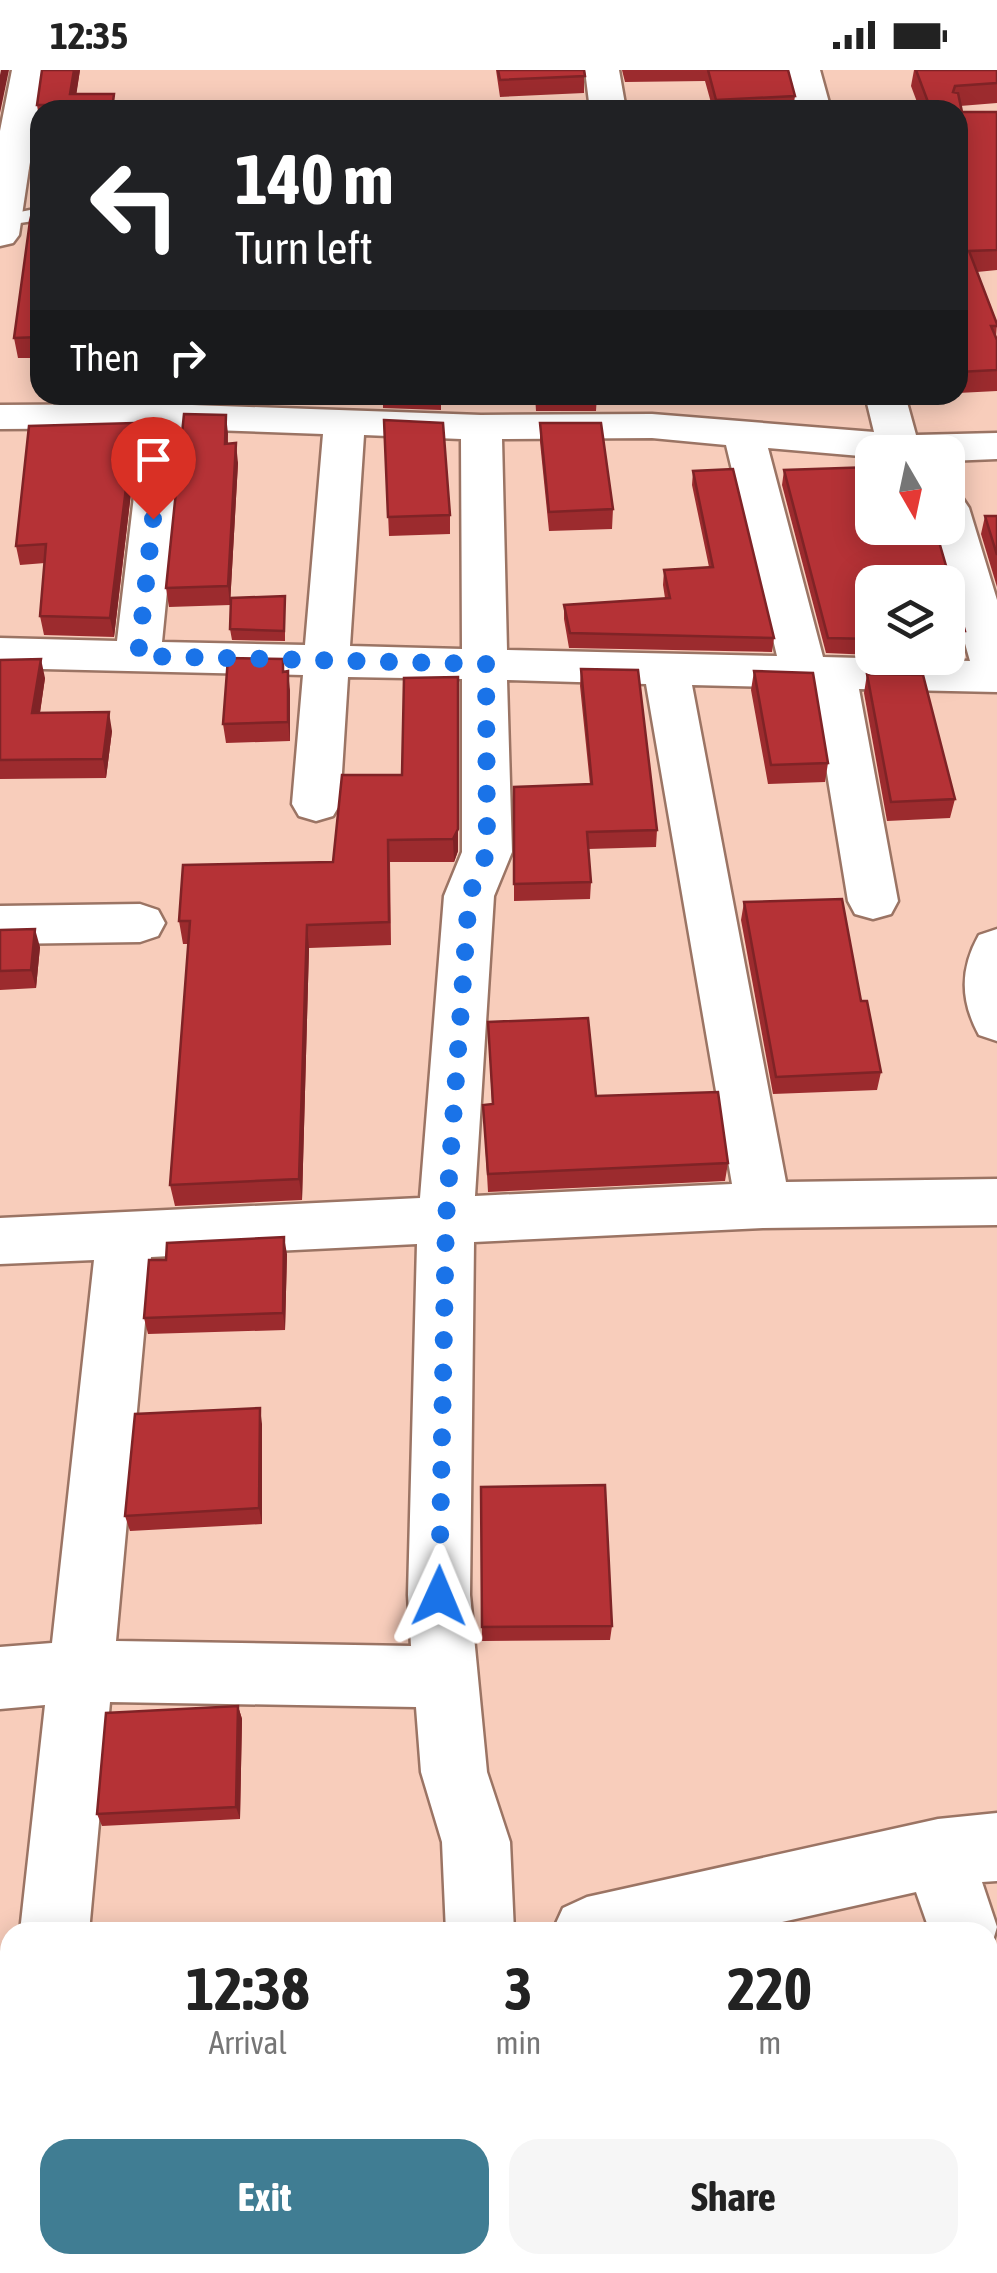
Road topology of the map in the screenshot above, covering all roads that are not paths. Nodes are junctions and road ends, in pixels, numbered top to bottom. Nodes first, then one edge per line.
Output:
1 (28, 70) edge
2 (602, 70) edge
3 (803, 70) edge
4 (606, 100) edge
5 (810, 100) edge
6 (6, 168) edge
7 (18, 215) edge
8 (892, 405) edge
9 (243, 407) edge
10 (649, 410) edge
11 (0, 416) edge
12 (164, 416) junction
13 (344, 425) junction
14 (481, 427) junction
15 (744, 435) junction
16 (911, 435) edge
17 (855, 443) edge
18 (997, 446) edge
19 (965, 447) edge
20 (959, 545) edge
21 (0, 653) edge
22 (138, 656) junction
23 (326, 661) junction
24 (486, 664) junction
25 (666, 669) junction
26 (819, 672) junction
27 (997, 677) edge
28 (316, 804) dead end
29 (872, 901) dead end
30 (140, 923) dead end
31 (0, 925) edge
32 (997, 948) edge
33 (997, 1021) edge
34 (997, 1202) edge
35 (763, 1206) junction
36 (446, 1219) junction
37 (125, 1235) junction
38 (0, 1241) edge
39 (82, 1671) junction
40 (446, 1677) junction
41 (0, 1678) edge
42 (967, 1850) edge
43 (55, 1922) edge
44 (480, 1922) edge
45 (633, 1922) edge
46 (964, 1922) edge

1 - 6 street
2 - 4 street
3 - 5 street
6 - 7 street
8 - 16 street
9 - 12 street
9 - 13 street
10 - 14 street
10 - 15 street
11 - 12 street
12 - 22 street
13 - 14 street
13 - 23 street
14 - 24 street
15 - 17 street
15 - 26 street
18 - 19 street
20 - 27 street
21 - 22 street
22 - 23 street
23 - 24 street
23 - 28 street
24 - 25 street
24 - 36 street
25 - 26 street
25 - 35 street
26 - 27 street
26 - 29 street
30 - 31 street
32 - 33 street
34 - 35 street
35 - 36 street
36 - 37 street
36 - 40 street
37 - 38 street
37 - 39 street
39 - 40 street
39 - 41 street
39 - 43 street
40 - 44 street
42 - 45 street
42 - 46 street

